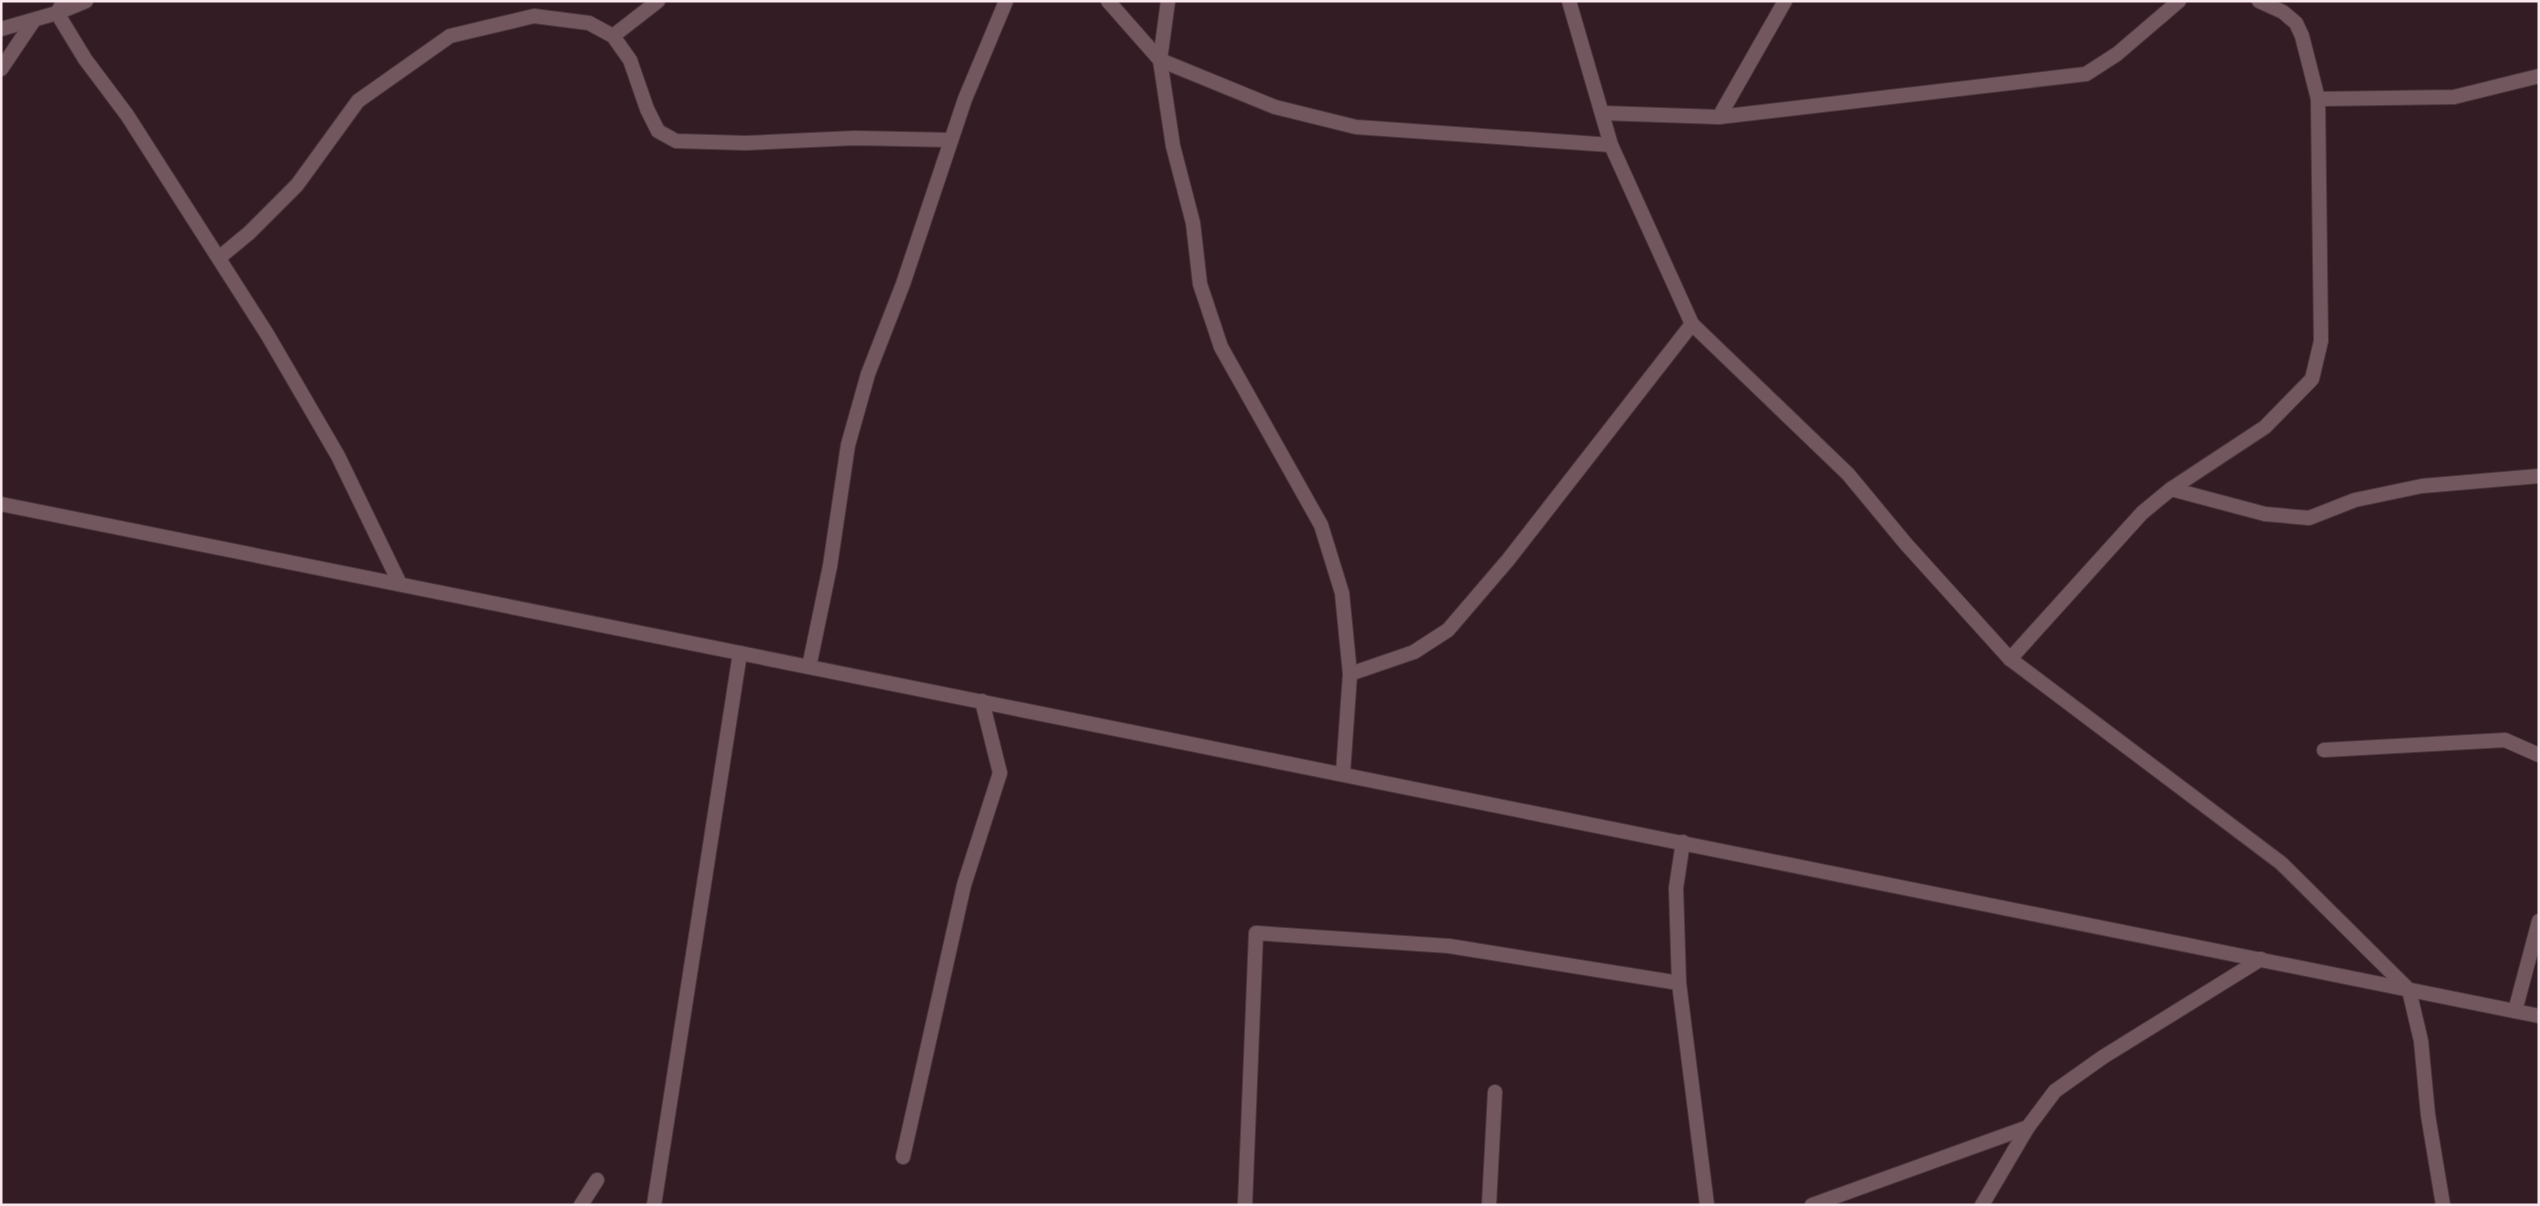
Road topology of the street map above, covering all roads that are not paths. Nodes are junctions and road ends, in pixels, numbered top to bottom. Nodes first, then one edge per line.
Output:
1 (86, 1) edge
2 (658, 1) edge
3 (1006, 1) edge
4 (1108, 1) edge
5 (1168, 1) edge
6 (1569, 1) edge
7 (1785, 1) edge
8 (2179, 1) edge
9 (2259, 1) edge
10 (61, 7) edge
11 (34, 20) junction
12 (1, 29) edge
13 (613, 36) junction
14 (1160, 60) junction
15 (1, 69) edge
16 (2539, 76) edge
17 (2318, 99) junction
18 (1602, 113) junction
19 (1719, 117) junction
20 (952, 140) junction
21 (1612, 145) junction
22 (220, 257) junction
23 (1692, 324) junction
24 (2539, 476) edge
25 (2171, 489) junction
26 (1, 504) edge
27 (400, 584) junction
28 (740, 653) junction
29 (2010, 660) junction
30 (810, 667) junction
31 (1350, 674) junction
32 (982, 702) junction
33 (2324, 750) dead end
34 (2539, 755) edge
35 (1343, 773) junction
36 (1682, 842) junction
37 (2539, 921) edge
38 (2260, 960) junction
39 (1679, 982) junction
40 (2409, 990) junction
41 (2516, 1011) junction
42 (2539, 1016) edge
43 (1494, 1092) dead end
44 (2028, 1127) junction
45 (904, 1157) dead end
46 (597, 1180) dead end
47 (581, 1205) edge
48 (654, 1205) edge
49 (1245, 1205) edge
50 (1489, 1205) edge
51 (1707, 1205) edge
52 (1812, 1205) edge
53 (1982, 1205) edge
54 (2443, 1205) edge

1 - 10 street
2 - 13 street
3 - 20 street
4 - 14 street
5 - 14 street
6 - 18 street
7 - 19 street
8 - 19 street
9 - 17 street
10 - 11 street
10 - 22 street
11 - 12 street
11 - 15 street
13 - 20 street
13 - 22 street
14 - 21 street
14 - 31 street
16 - 17 street
17 - 25 street
18 - 19 street
18 - 21 street
20 - 30 street
21 - 23 street
22 - 27 street
23 - 29 street
23 - 31 street
24 - 25 street
25 - 29 street
26 - 27 street
27 - 28 street
28 - 30 street
28 - 48 street
29 - 40 street
30 - 32 street
31 - 35 street
32 - 35 street
32 - 45 street
33 - 34 street
35 - 36 street
36 - 38 street
36 - 39 street
37 - 41 street
38 - 40 street
38 - 44 street
39 - 49 street
39 - 51 street
40 - 41 street
40 - 54 street
41 - 42 street
43 - 50 street
44 - 52 street
44 - 53 street
46 - 47 street

